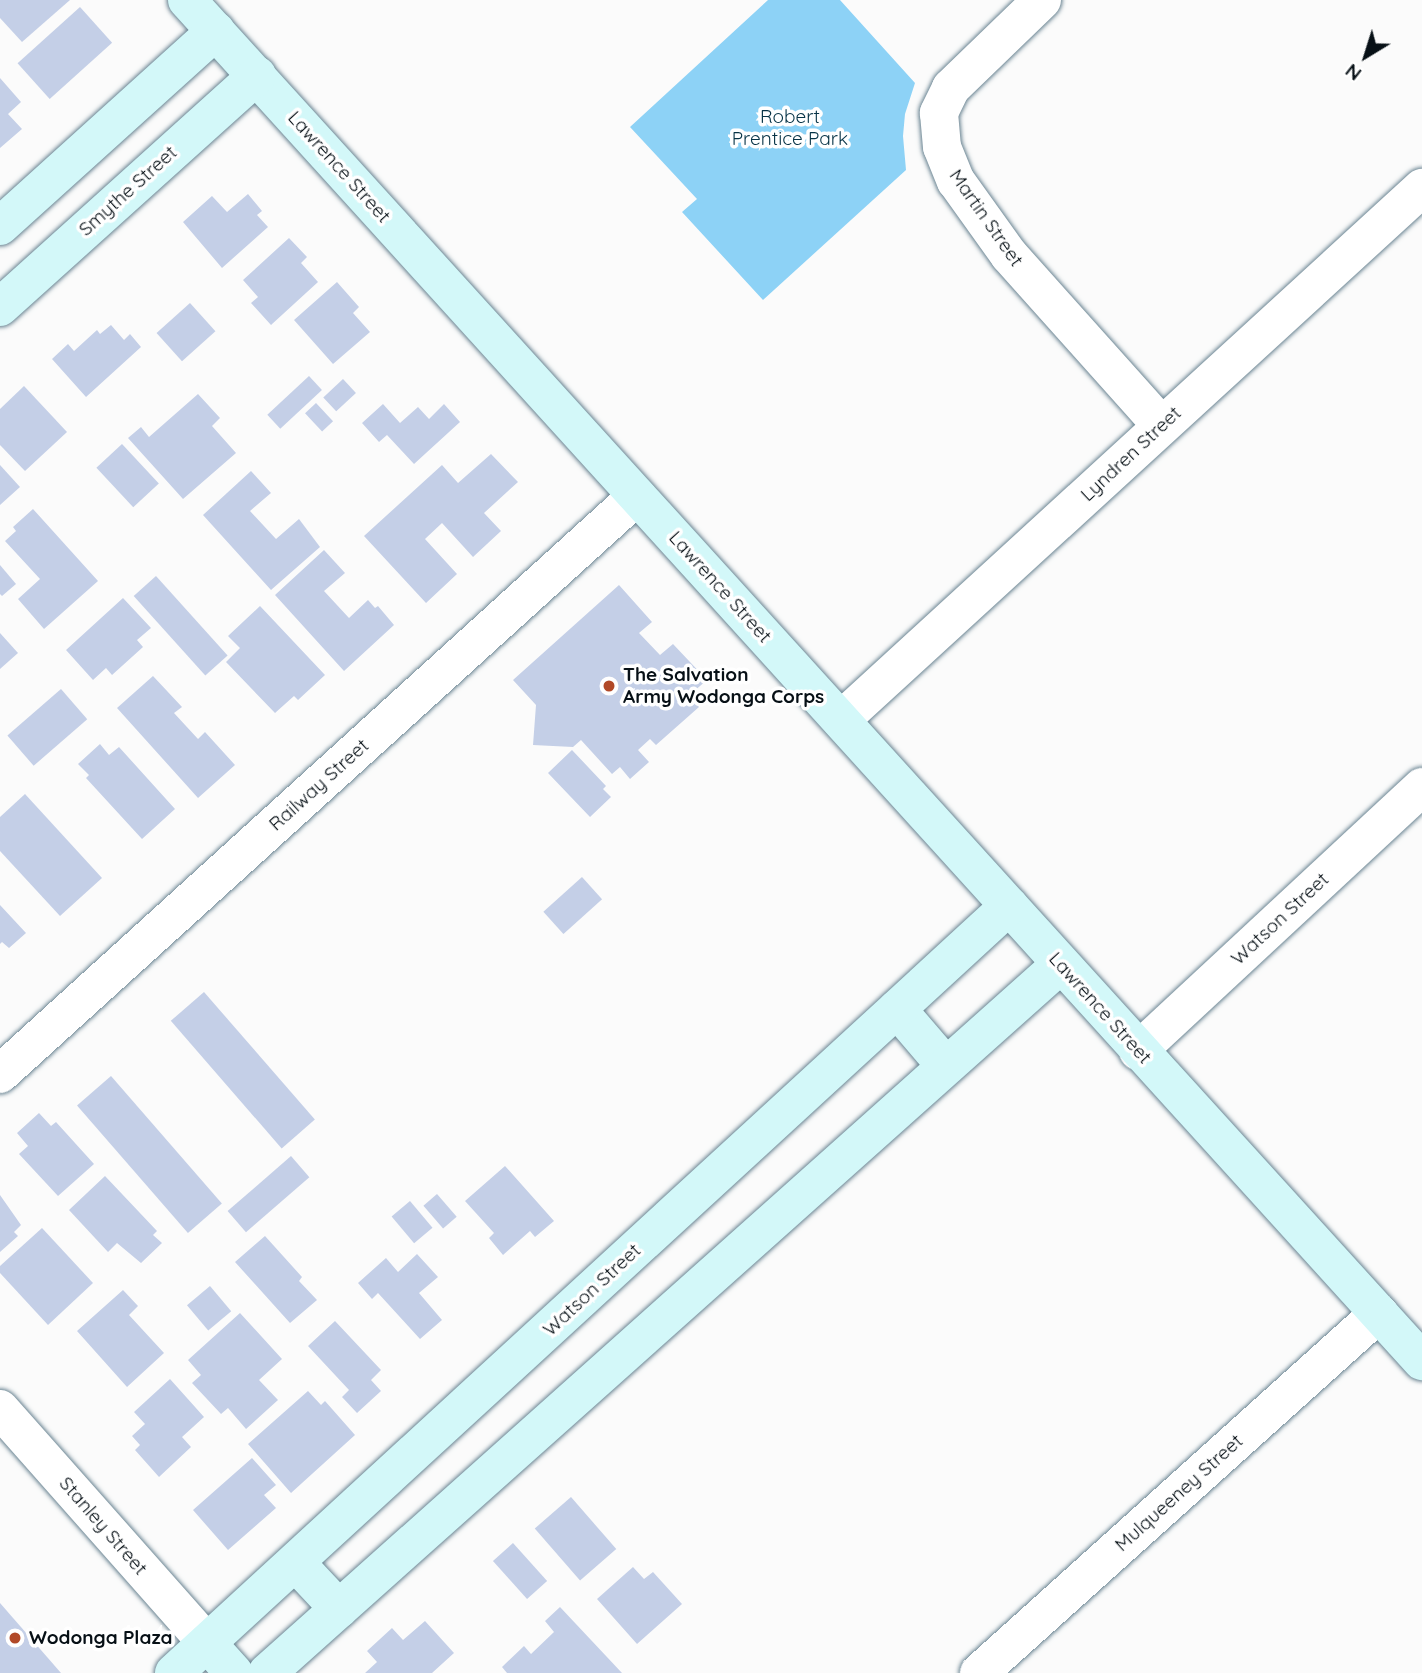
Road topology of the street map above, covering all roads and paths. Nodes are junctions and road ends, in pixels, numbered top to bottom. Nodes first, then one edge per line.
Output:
1 (187, 0) edge
2 (1042, 0) edge
3 (216, 32) junction
4 (257, 76) junction
5 (47, 184) junction
6 (1422, 188) edge
7 (0, 226) edge
8 (88, 228) junction
9 (0, 307) edge
10 (1162, 426) junction
11 (638, 496) junction
12 (841, 720) junction
13 (1422, 787) edge
14 (1009, 906) junction
15 (1060, 965) junction
16 (897, 1009) junction
17 (1138, 1051) junction
18 (945, 1065) junction
19 (0, 1074) edge
20 (1379, 1313) junction
21 (1422, 1361) edge
22 (0, 1409) edge
23 (296, 1563) junction
24 (339, 1609) junction
25 (207, 1643) junction
26 (174, 1673) edge
27 (234, 1673) edge
28 (267, 1673) edge
29 (979, 1673) edge

1 - 3 street, Lawrence Street
2 - 10 street, Martin Street
3 - 4 street, Lawrence Street
3 - 5 street
4 - 8 street, Smythe Street
4 - 11 street, Lawrence Street
5 - 7 street
5 - 8 street
6 - 10 street, Lyndren Street
8 - 9 street, Smythe Street
10 - 12 street, Lyndren Street
11 - 12 street, Lawrence Street
11 - 19 street, Railway Street
12 - 14 street, Lawrence Street
13 - 17 street, Watson Street
14 - 15 street, Lawrence Street
14 - 16 street, Watson Street
15 - 17 street, Lawrence Street
15 - 18 street
16 - 18 street
16 - 23 street, Watson Street
17 - 20 street, Lawrence Street
18 - 24 street
20 - 21 street, Lawrence Street
20 - 29 street, Mulqueeney Street
22 - 25 street, Stanley Street
23 - 24 street
23 - 25 street, Watson Street
24 - 28 street
25 - 26 street, Watson Street
25 - 27 street

